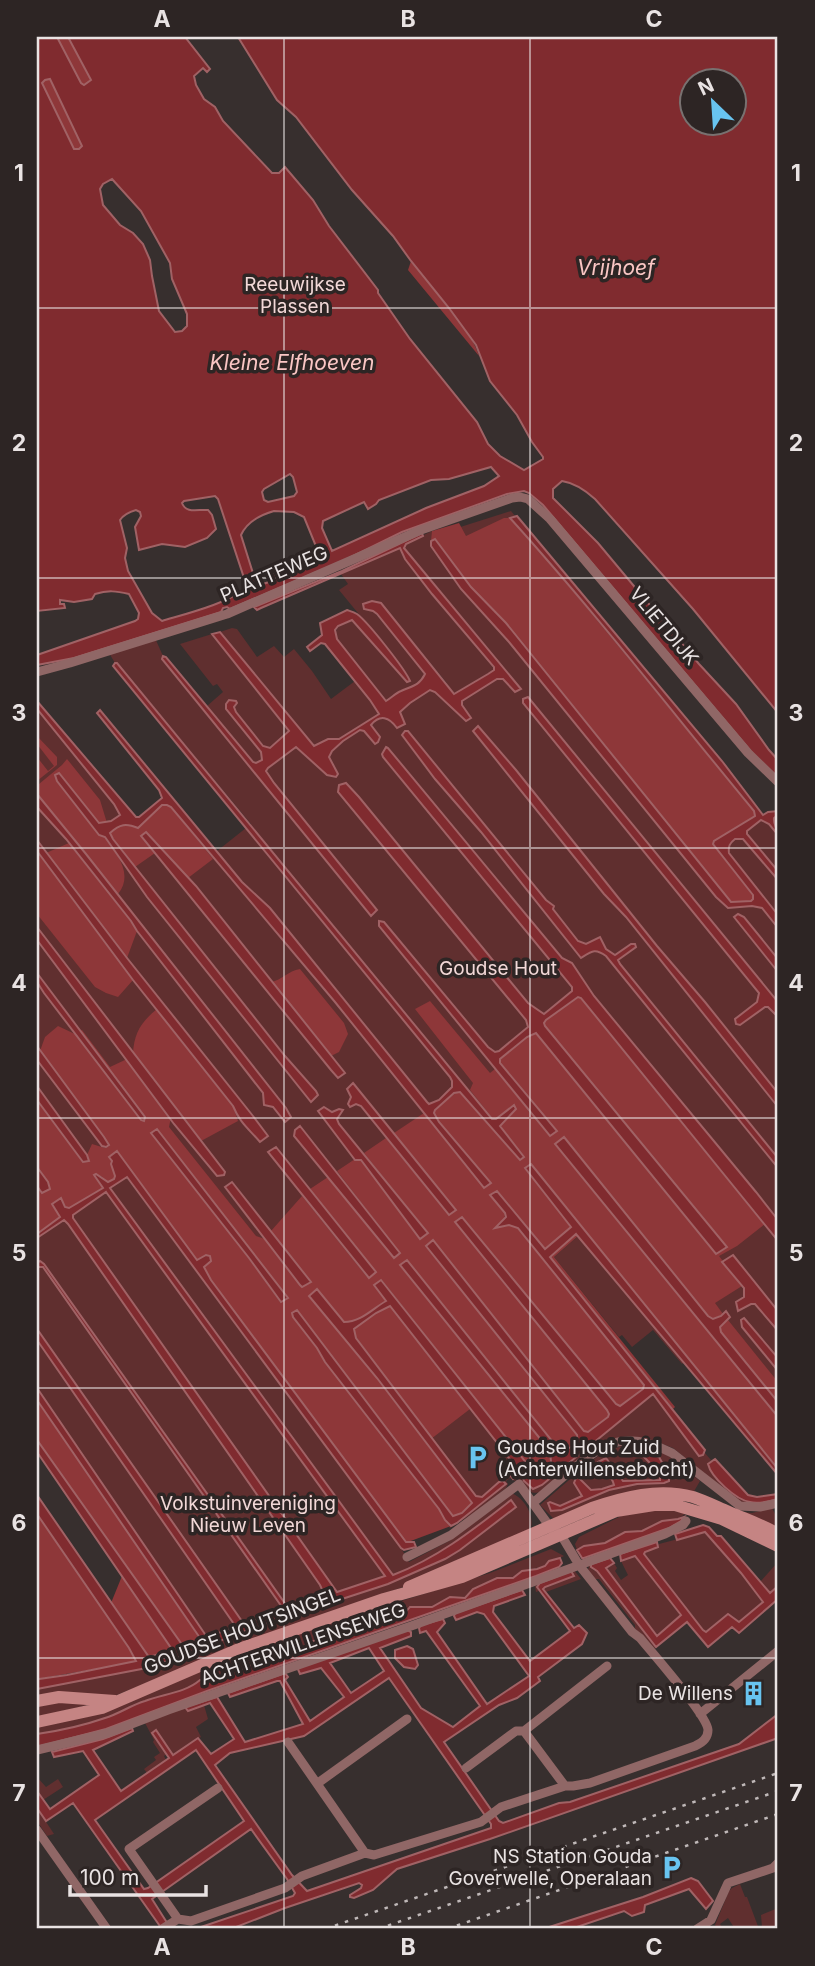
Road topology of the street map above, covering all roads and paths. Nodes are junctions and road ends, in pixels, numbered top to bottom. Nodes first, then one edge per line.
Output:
1 (520, 497) joint
2 (37, 671) edge
3 (778, 782) edge
4 (533, 1503) junction
5 (778, 1503) edge
6 (686, 1521) dead end
7 (550, 1527) junction
8 (778, 1534) edge
9 (561, 1535) junction
10 (778, 1546) edge
11 (407, 1557) dead end
12 (579, 1565) junction
13 (384, 1599) junction
14 (778, 1651) edge
15 (607, 1666) dead end
16 (37, 1700) edge
17 (115, 1701) junction
18 (700, 1714) junction
19 (407, 1719) dead end
20 (37, 1722) edge
21 (524, 1731) junction
22 (288, 1742) dead end
23 (37, 1750) edge
24 (466, 1768) dead end
25 (318, 1783) junction
26 (565, 1786) junction
27 (218, 1788) dead end
28 (37, 1830) edge
29 (365, 1853) junction
30 (778, 1863) edge
31 (170, 1924) edge
32 (107, 1929) edge
33 (697, 1929) edge

1 - 2 street, PLATTEWEG
1 - 3 street, VLIETDIJK
4 - 5 street
4 - 7 street
4 - 11 street
6 - 12 street, ACHTERWILLENSEWEG
7 - 8 main road, GOUDSE HOUTSINGEL
7 - 9 street
7 - 13 main road, GOUDSE HOUTSINGEL
9 - 10 main road, GOUDSE HOUTSINGEL
9 - 12 street
9 - 13 main road, GOUDSE HOUTSINGEL
12 - 18 street
12 - 23 street, ACHTERWILLENSEWEG
13 - 17 main road, GOUDSE HOUTSINGEL
14 - 18 street
15 - 21 street
16 - 17 main road, GOUDSE HOUTSINGEL
17 - 20 main road, GOUDSE HOUTSINGEL
18 - 26 street
19 - 25 street
21 - 24 street
21 - 26 street
22 - 25 street
25 - 29 street
26 - 29 street
27 - 31 street
28 - 32 street
29 - 31 street
30 - 33 street

